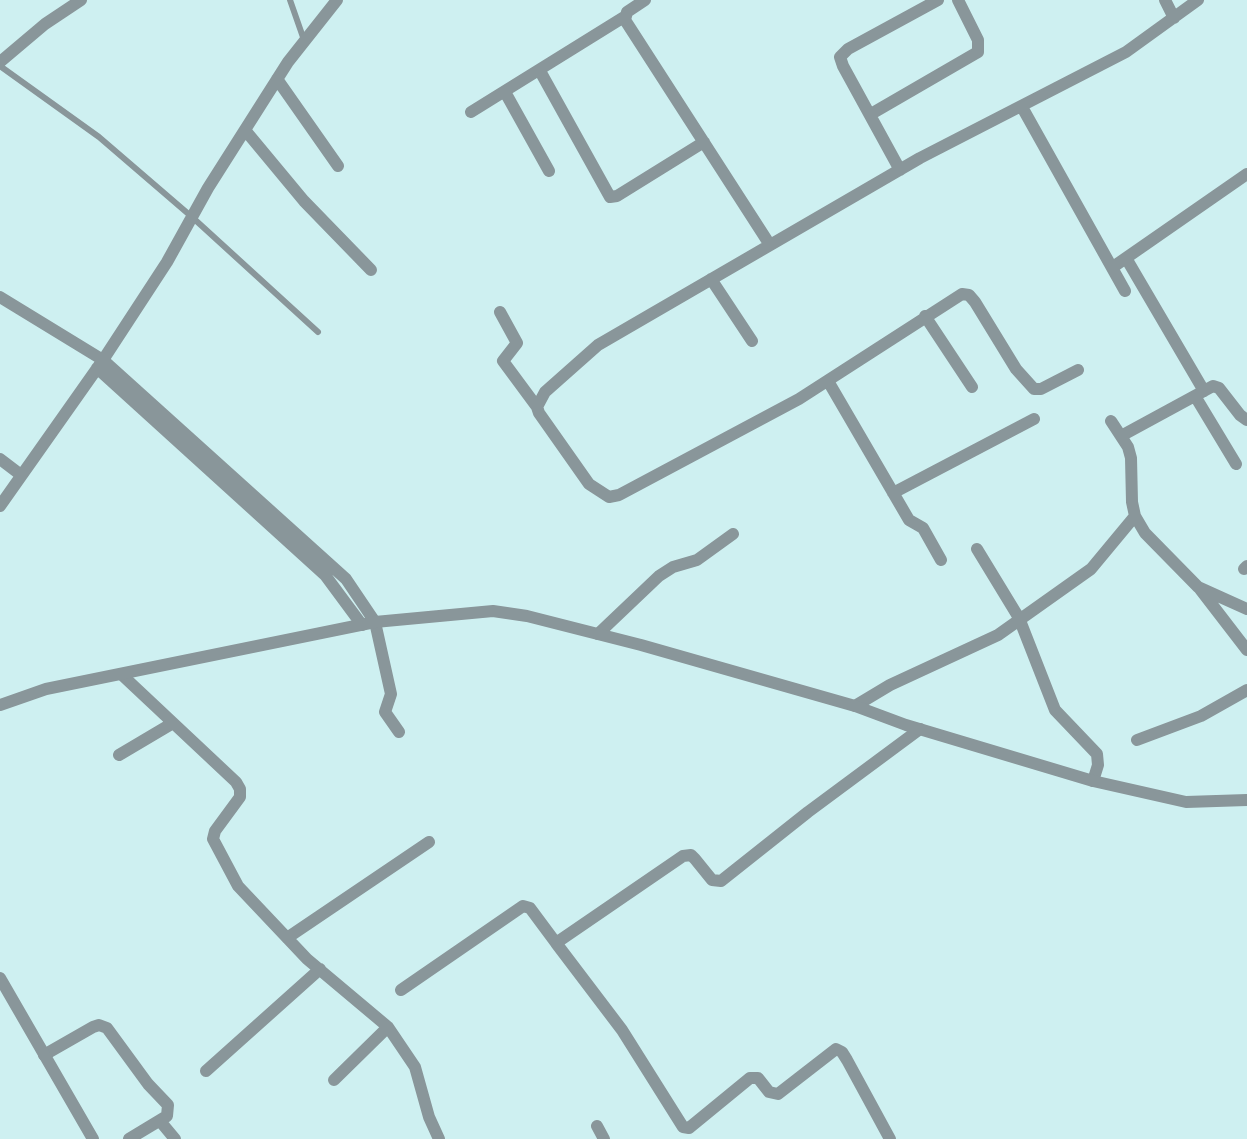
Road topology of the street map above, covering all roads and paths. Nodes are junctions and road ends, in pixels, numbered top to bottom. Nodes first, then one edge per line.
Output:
1 (81, 0) edge
2 (290, 0) edge
3 (337, 0) edge
4 (645, 0) edge
5 (938, 0) edge
6 (958, 0) edge
7 (1165, 0) edge
8 (1198, 0) edge
9 (624, 17) junction
10 (1174, 18) junction
11 (304, 41) junction
12 (0, 64) edge
13 (540, 71) junction
14 (277, 79) junction
15 (505, 92) junction
16 (1022, 106) junction
17 (471, 112) dead end
18 (871, 114) junction
19 (245, 130) junction
20 (704, 142) junction
21 (338, 166) dead end
22 (900, 170) junction
23 (549, 171) dead end
24 (1247, 174) edge
25 (192, 217) junction
26 (770, 245) junction
27 (1126, 258) junction
28 (1113, 267) junction
29 (371, 270) dead end
30 (711, 279) junction
31 (1125, 291) dead end
32 (0, 297) edge
33 (500, 312) dead end
34 (925, 316) junction
35 (318, 332) dead end
36 (752, 341) dead end
37 (100, 364) junction
38 (1078, 370) dead end
39 (828, 381) junction
40 (972, 387) dead end
41 (1199, 394) junction
42 (537, 406) junction
43 (1034, 419) dead end
44 (1247, 420) edge
45 (1111, 421) dead end
46 (1121, 436) junction
47 (0, 459) edge
48 (1236, 464) dead end
49 (21, 475) junction
50 (242, 484) junction
51 (233, 493) junction
52 (893, 493) junction
53 (0, 506) edge
54 (1135, 516) junction
55 (733, 534) dead end
56 (977, 549) dead end
57 (941, 560) dead end
58 (1198, 587) junction
59 (1247, 609) edge
60 (1020, 618) junction
61 (375, 622) junction
62 (362, 625) junction
63 (598, 634) junction
64 (1247, 650) edge
65 (121, 674) junction
66 (1247, 690) edge
67 (0, 705) edge
68 (855, 706) junction
69 (173, 723) junction
70 (920, 729) junction
71 (399, 732) dead end
72 (1137, 740) dead end
73 (119, 755) dead end
74 (1093, 781) junction
75 (1247, 800) edge
76 (429, 842) dead end
77 (286, 938) junction
78 (556, 943) junction
79 (320, 969) junction
80 (0, 978) edge
81 (401, 990) dead end
82 (388, 1027) junction
83 (44, 1055) junction
84 (206, 1071) dead end
85 (334, 1080) dead end
86 (160, 1121) junction
87 (597, 1126) dead end
88 (93, 1139) edge
89 (129, 1139) edge
90 (175, 1139) edge
91 (439, 1139) edge
92 (604, 1139) edge
93 (890, 1139) edge

1 - 12 street
2 - 11 lane
3 - 11 street
4 - 9 street
5 - 18 street
6 - 18 street
7 - 10 street
8 - 10 street
9 - 13 street
9 - 20 street
10 - 16 street
11 - 14 street
12 - 25 lane
13 - 15 street
13 - 20 street
14 - 19 street
14 - 21 street
15 - 17 street
15 - 23 street
16 - 22 street
16 - 28 street
18 - 22 street
19 - 25 street
19 - 29 street
20 - 26 street
22 - 26 street
24 - 27 street
25 - 35 lane
25 - 37 street
26 - 30 street
27 - 28 street
27 - 41 street
28 - 31 street
30 - 36 street
30 - 42 street
32 - 37 street
33 - 42 street
34 - 38 street
34 - 39 street
34 - 40 street
37 - 49 street
37 - 50 street
37 - 51 street
39 - 42 street
39 - 52 street
41 - 44 street
41 - 46 street
41 - 48 street
43 - 52 street
45 - 46 street
46 - 54 street
47 - 49 street
49 - 53 street
50 - 51 street
50 - 61 street
51 - 62 street
52 - 57 street
54 - 58 street
54 - 60 street
55 - 63 street
56 - 60 street
58 - 59 street
58 - 64 street
60 - 68 street
60 - 74 street
61 - 62 street
61 - 63 street
61 - 71 street
62 - 65 street
63 - 68 street
65 - 67 street
65 - 69 street
66 - 72 street
68 - 70 street
69 - 73 street
69 - 77 street
70 - 74 street
70 - 78 street
74 - 75 street
76 - 77 street
77 - 79 street
78 - 81 street
78 - 93 street
79 - 82 street
79 - 84 street
80 - 83 street
82 - 85 street
82 - 91 street
83 - 86 street
83 - 88 street
86 - 89 street
86 - 90 street
87 - 92 street

